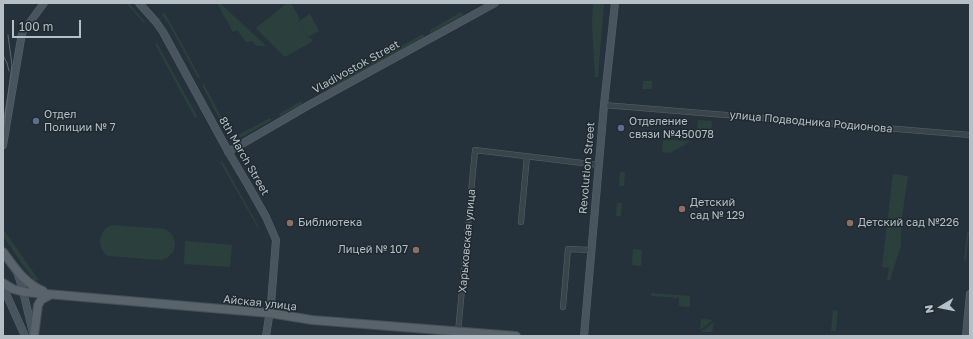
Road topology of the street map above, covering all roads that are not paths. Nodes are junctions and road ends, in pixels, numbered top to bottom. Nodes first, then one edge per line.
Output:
1 (44, 3) edge
2 (140, 3) edge
3 (495, 3) edge
4 (615, 3) edge
5 (604, 105) junction
6 (970, 135) edge
7 (3, 145) edge
8 (228, 152) junction
9 (526, 156) junction
10 (599, 165) junction
11 (521, 222) dead end
12 (591, 250) junction
13 (3, 252) edge
14 (3, 260) edge
15 (14, 268) junction
16 (3, 284) edge
17 (3, 287) edge
18 (24, 292) junction
19 (51, 294) junction
20 (970, 294) edge
21 (563, 307) dead end
22 (269, 314) junction
23 (458, 332) junction
24 (25, 336) edge
25 (34, 336) edge
26 (266, 336) edge
27 (516, 336) edge
28 (584, 336) edge
29 (966, 336) edge

1 - 7 main road
2 - 8 main road, 8th March Street
3 - 8 main road, Vladivostok Street
4 - 5 main road, Revolution Street
5 - 6 street, улица Подводника Родионова
5 - 10 main road, Revolution Street
8 - 22 main road, 8th March Street
9 - 10 street
9 - 11 street
9 - 23 street, Харьковская улица
10 - 12 main road, Revolution Street
12 - 21 street
12 - 28 main road, Revolution Street
13 - 15 main road
14 - 15 main road
15 - 18 main road
15 - 19 main road
16 - 18 main road, Айская улица
17 - 24 main road
18 - 19 main road, Айская улица
18 - 25 main road
19 - 22 main road, Айская улица
19 - 25 main road
20 - 29 main road
22 - 23 main road, Айская улица
22 - 26 main road, 8th March Street
23 - 27 main road, Айская улица

